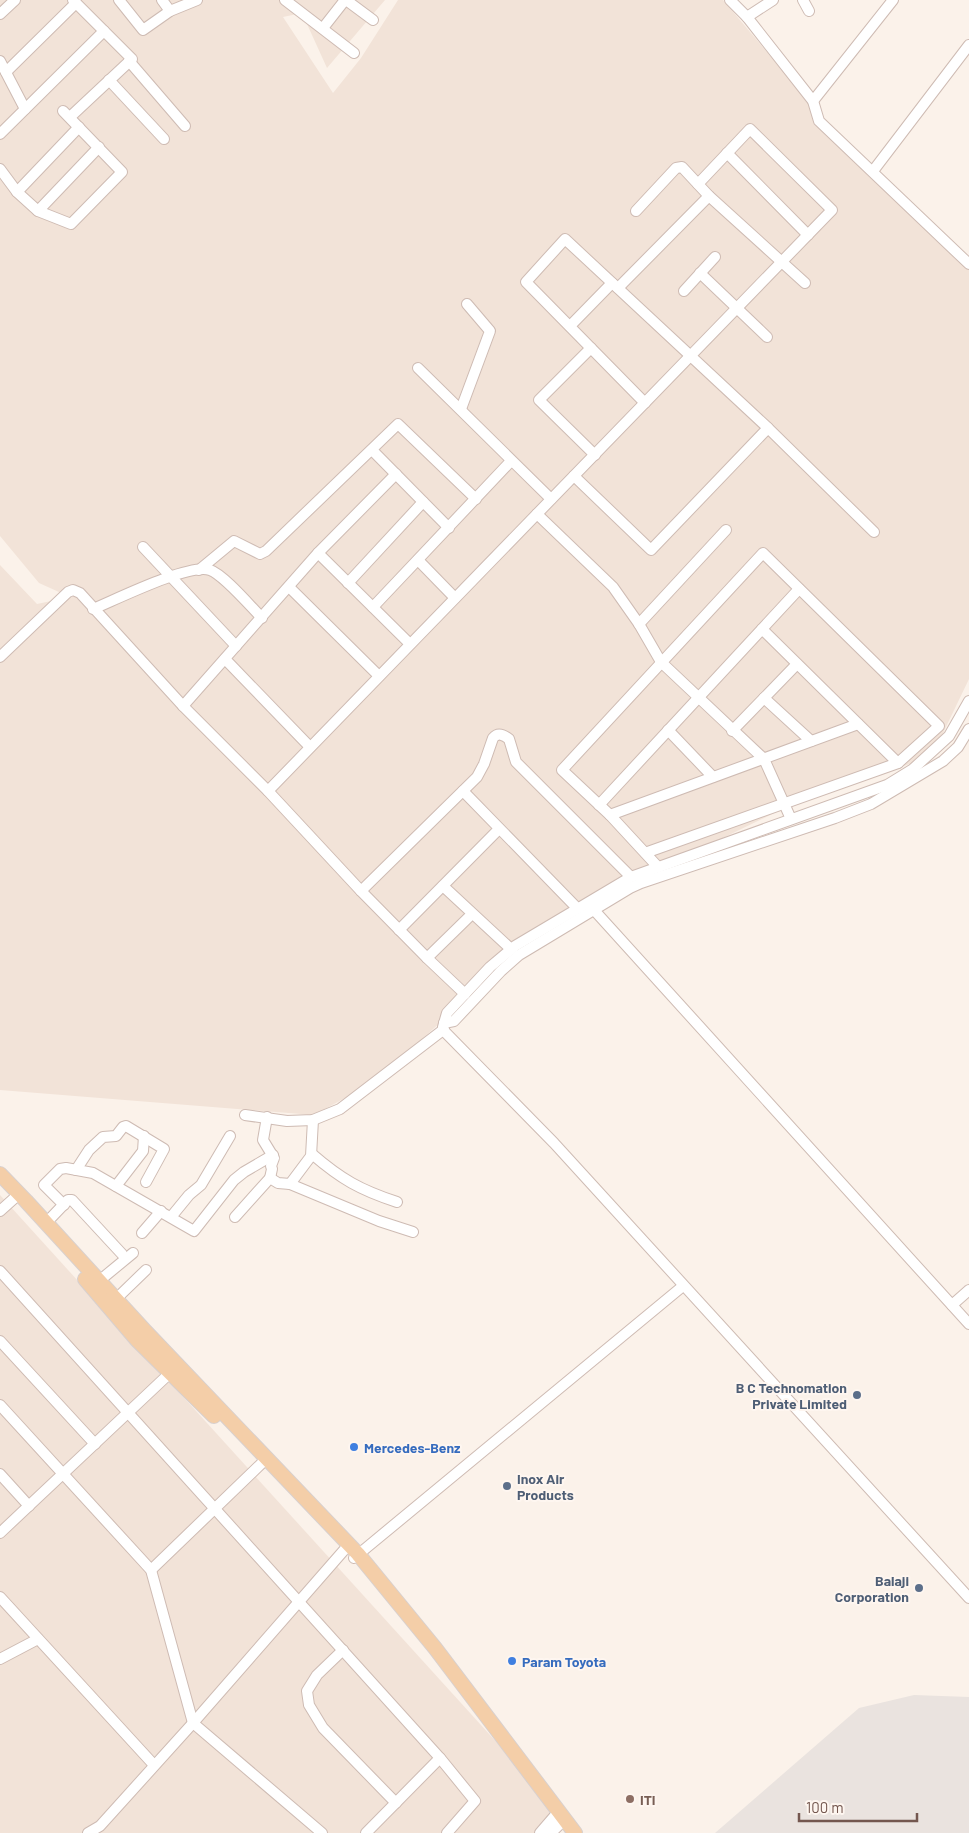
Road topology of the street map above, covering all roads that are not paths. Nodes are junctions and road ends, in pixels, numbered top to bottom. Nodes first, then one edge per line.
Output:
1 (15, 0) edge
2 (119, 0) edge
3 (162, 0) edge
4 (197, 0) edge
5 (285, 0) edge
6 (345, 0) edge
7 (730, 0) edge
8 (773, 0) edge
9 (802, 0) edge
10 (893, 0) edge
11 (75, 1) edge
12 (170, 11) junction
13 (809, 11) dead end
14 (0, 14) edge
15 (747, 17) junction
16 (373, 20) dead end
17 (323, 28) junction
18 (104, 31) junction
19 (969, 45) edge
20 (354, 53) dead end
21 (0, 61) edge
22 (129, 61) junction
23 (6, 72) junction
24 (109, 80) junction
25 (813, 101) junction
26 (25, 109) junction
27 (185, 126) dead end
28 (79, 127) junction
29 (0, 134) edge
30 (164, 139) dead end
31 (98, 147) junction
32 (727, 153) junction
33 (0, 169) edge
34 (873, 171) junction
35 (698, 184) junction
36 (17, 192) junction
37 (709, 196) junction
38 (636, 210) dead end
39 (38, 211) junction
40 (808, 235) junction
41 (715, 257) dead end
42 (782, 262) junction
43 (969, 264) edge
44 (700, 273) junction
45 (805, 283) dead end
46 (615, 286) junction
47 (684, 291) dead end
48 (467, 304) dead end
49 (737, 308) junction
50 (570, 326) junction
51 (767, 337) dead end
52 (591, 348) junction
53 (690, 356) junction
54 (418, 368) dead end
55 (645, 403) junction
56 (461, 409) junction
57 (768, 428) junction
58 (372, 450) junction
59 (595, 454) junction
60 (511, 461) junction
61 (396, 474) junction
62 (574, 476) junction
63 (476, 499) junction
64 (551, 499) junction
65 (423, 502) junction
66 (537, 514) junction
67 (449, 528) junction
68 (726, 530) dead end
69 (874, 532) dead end
70 (143, 547) dead end
71 (318, 553) junction
72 (418, 560) junction
73 (199, 570) junction
74 (171, 576) junction
75 (348, 582) junction
76 (289, 587) junction
77 (799, 589) junction
78 (455, 598) junction
79 (373, 608) junction
80 (93, 609) junction
81 (262, 618) junction
82 (639, 624) junction
83 (762, 629) junction
84 (410, 644) junction
85 (236, 646) junction
86 (0, 658) edge
87 (225, 659) junction
88 (661, 662) junction
89 (797, 664) junction
90 (379, 676) junction
91 (699, 697) junction
92 (764, 698) junction
93 (969, 702) edge
94 (183, 706) junction
95 (957, 721) junction
96 (858, 724) junction
97 (668, 730) junction
98 (732, 731) junction
99 (968, 732) edge
100 (812, 741) junction
101 (310, 747) junction
102 (764, 758) junction
103 (898, 763) junction
104 (714, 777) junction
105 (463, 791) junction
106 (268, 792) junction
107 (784, 803) junction
108 (599, 805) junction
109 (610, 815) junction
110 (791, 819) junction
111 (499, 829) junction
112 (645, 854) junction
113 (658, 867) junction
114 (631, 877) junction
115 (443, 886) junction
116 (360, 890) junction
117 (577, 908) junction
118 (594, 910) junction
119 (472, 914) junction
120 (399, 930) junction
121 (511, 949) junction
122 (427, 958) junction
123 (465, 994) junction
124 (444, 1026) junction
125 (246, 1115) dead end
126 (266, 1118) junction
127 (313, 1120) junction
128 (144, 1136) junction
129 (230, 1136) dead end
130 (312, 1154) junction
131 (273, 1155) junction
132 (76, 1170) junction
133 (0, 1174) edge
134 (270, 1178) junction
135 (0, 1181) edge
136 (146, 1182) dead end
137 (290, 1184) junction
138 (116, 1186) junction
139 (17, 1195) junction
140 (396, 1202) dead end
141 (64, 1205) junction
142 (0, 1211) edge
143 (161, 1211) junction
144 (171, 1217) junction
145 (235, 1218) dead end
146 (46, 1223) junction
147 (413, 1232) dead end
148 (142, 1233) dead end
149 (146, 1270) dead end
150 (0, 1271) edge
151 (100, 1281) junction
152 (683, 1286) junction
153 (969, 1290) edge
154 (116, 1299) junction
155 (952, 1305) junction
156 (969, 1324) edge
157 (0, 1341) edge
158 (170, 1373) junction
159 (0, 1405) edge
160 (128, 1413) junction
161 (95, 1444) junction
162 (262, 1463) junction
163 (0, 1474) edge
164 (64, 1474) junction
165 (29, 1506) junction
166 (214, 1508) junction
167 (0, 1533) edge
168 (352, 1554) junction
169 (151, 1570) junction
170 (969, 1598) edge
171 (1, 1600) edge
172 (298, 1601) junction
173 (38, 1639) junction
174 (342, 1650) junction
175 (0, 1659) edge
176 (193, 1723) junction
177 (440, 1758) junction
178 (154, 1765) junction
179 (396, 1803) junction
180 (562, 1820) edge
181 (88, 1833) edge
182 (322, 1833) edge
183 (366, 1833) edge
184 (447, 1833) edge
185 (540, 1833) edge
186 (551, 1833) edge
187 (575, 1833) edge

1 - 14 street
2 - 12 street
3 - 12 street
4 - 12 street
5 - 17 street
6 - 16 street
6 - 17 street
7 - 15 street
8 - 15 street
9 - 13 street
10 - 25 street
11 - 18 street
11 - 23 street
15 - 25 street
17 - 20 street
18 - 22 street
18 - 26 street
19 - 34 street
21 - 23 street
22 - 24 street
22 - 27 street
23 - 26 street
24 - 28 street
24 - 30 street
25 - 34 street
26 - 29 street
28 - 31 street
28 - 36 street
31 - 39 street
31 - 39 street
32 - 35 street
32 - 40 street
32 - 40 street
33 - 36 street
34 - 43 street
35 - 37 street
35 - 38 street
36 - 39 street
37 - 42 street
37 - 46 street
40 - 42 street
41 - 44 street
42 - 45 street
42 - 49 street
44 - 47 street
44 - 49 street
46 - 50 street
46 - 50 street
46 - 53 street
48 - 56 street
49 - 51 street
49 - 53 street
50 - 52 street
52 - 55 street
52 - 59 street
53 - 55 street
53 - 57 street
54 - 56 street
55 - 59 street
56 - 60 street
57 - 62 street
57 - 69 street
58 - 61 street
58 - 63 street
58 - 73 street
59 - 62 street
60 - 63 street
60 - 64 street
61 - 65 street
61 - 71 street
62 - 64 street
63 - 67 street
64 - 66 street
65 - 67 street
65 - 75 street
66 - 78 street
66 - 82 street
67 - 72 street
68 - 82 street
70 - 74 street
71 - 75 street
71 - 76 street
72 - 78 street
72 - 79 street
73 - 74 street
73 - 81 street
74 - 80 street
74 - 85 street
75 - 79 street
76 - 81 street
76 - 90 street
77 - 83 street
77 - 88 street
77 - 103 street
78 - 84 street
79 - 84 street
80 - 86 street
80 - 94 street
81 - 85 street
82 - 88 street
83 - 89 street
83 - 91 street
84 - 90 street
85 - 87 street
87 - 94 street
87 - 101 street
88 - 91 street
88 - 108 street
89 - 92 street
89 - 96 street
90 - 101 street
91 - 97 street
91 - 98 street
92 - 98 street
92 - 100 street
93 - 95 street
94 - 106 street
95 - 99 street
95 - 110 street
96 - 100 street
96 - 103 street
97 - 104 street
97 - 108 street
98 - 102 street
99 - 118 street
100 - 102 street
101 - 106 street
102 - 104 street
102 - 107 street
103 - 107 street
104 - 109 street
105 - 111 street
105 - 114 street
105 - 116 street
106 - 116 street
107 - 110 street
107 - 112 street
108 - 109 street
109 - 112 street
110 - 113 street
111 - 115 street
111 - 117 street
112 - 113 street
113 - 114 street
114 - 117 street
115 - 119 street
115 - 120 street
116 - 120 street
117 - 121 street
118 - 124 street
118 - 155 street
119 - 121 street
119 - 122 street
120 - 122 street
121 - 123 street
122 - 123 street
123 - 124 street
124 - 127 street
124 - 152 street
125 - 126 street
126 - 127 street
126 - 131 street
127 - 130 street
128 - 132 street
128 - 136 street
128 - 138 street
129 - 144 street
130 - 137 street
130 - 140 street
131 - 134 street
131 - 144 street
132 - 138 street
132 - 141 street
133 - 139 main road
134 - 137 street
134 - 145 street
135 - 139 main road
137 - 147 street
138 - 143 street
139 - 142 street
139 - 146 main road
139 - 158 main road
141 - 146 street
141 - 151 street
143 - 144 street
143 - 148 street
146 - 151 main road
149 - 154 street
150 - 160 street
151 - 154 main road
152 - 168 street
152 - 170 street
153 - 155 street
154 - 168 main road
155 - 156 street
157 - 161 street
158 - 160 street
158 - 162 main road
159 - 164 street
160 - 161 street
160 - 166 street
161 - 164 street
162 - 166 street
162 - 168 main road
163 - 165 street
164 - 165 street
164 - 169 street
165 - 167 street
166 - 169 street
166 - 172 street
168 - 172 street
168 - 180 main road
169 - 176 street
171 - 173 street
172 - 174 street
172 - 176 street
173 - 175 street
173 - 178 street
174 - 177 street
174 - 179 street
176 - 178 street
176 - 182 street
177 - 179 street
177 - 184 street
178 - 181 street
179 - 183 street
180 - 185 street
180 - 186 street
180 - 187 main road

